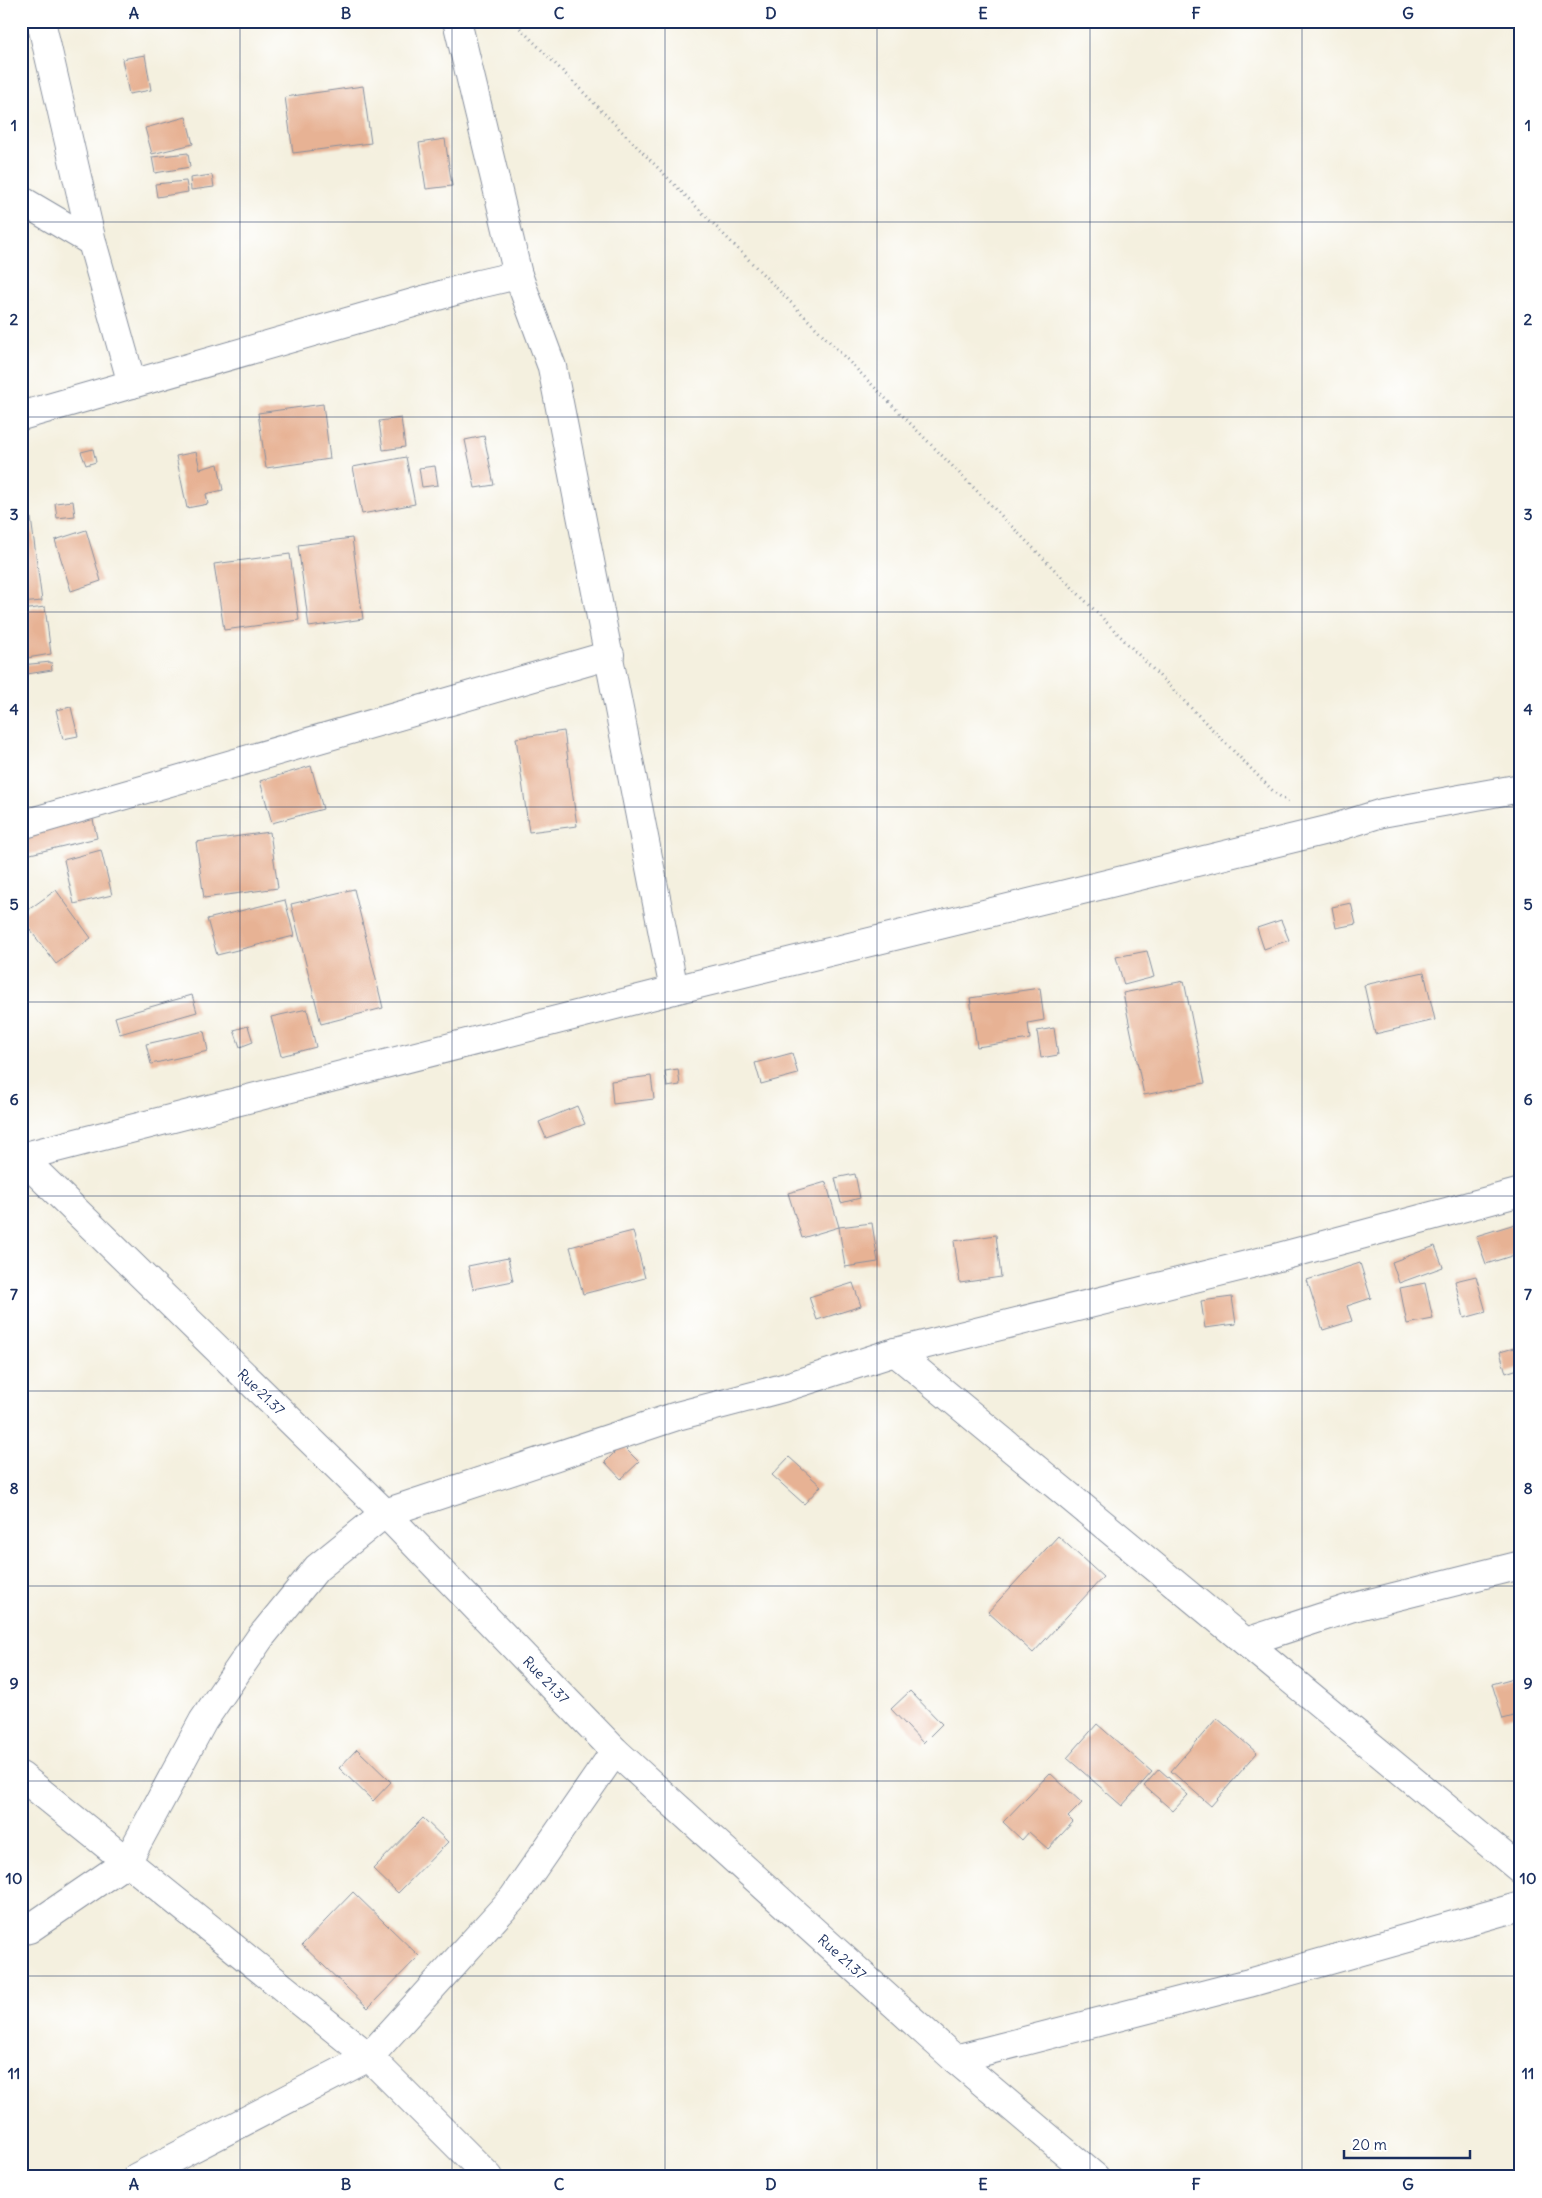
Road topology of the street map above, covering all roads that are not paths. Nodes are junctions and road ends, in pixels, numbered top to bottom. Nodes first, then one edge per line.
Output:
1 (41, 21) edge
2 (457, 21) edge
3 (21, 200) edge
4 (92, 242) junction
5 (518, 276) junction
6 (132, 384) junction
7 (21, 416) edge
8 (610, 655) junction
9 (1521, 788) edge
10 (21, 825) edge
11 (674, 990) junction
12 (21, 1157) edge
13 (1521, 1192) edge
14 (895, 1352) junction
15 (385, 1513) junction
16 (1521, 1565) edge
17 (1246, 1642) junction
18 (615, 1751) junction
19 (21, 1776) edge
20 (127, 1862) junction
21 (1521, 1870) edge
22 (1521, 1906) edge
23 (21, 1931) edge
24 (369, 2058) junction
25 (955, 2059) junction
26 (137, 2177) edge
27 (490, 2177) edge
28 (1096, 2177) edge

1 - 4 street
2 - 5 street
3 - 4 street
4 - 6 street
5 - 6 street
5 - 8 street
6 - 7 street
8 - 10 street
8 - 11 street
9 - 11 street
11 - 12 street
12 - 15 street, Rue 21.37
13 - 14 street
14 - 15 street
14 - 17 street
15 - 18 street, Rue 21.37
15 - 20 street
16 - 17 street
17 - 21 street
18 - 24 street
18 - 25 street, Rue 21.37
19 - 20 street
20 - 23 street
20 - 24 street
22 - 25 street
24 - 26 street
24 - 27 street
25 - 28 street, Rue 21.37

